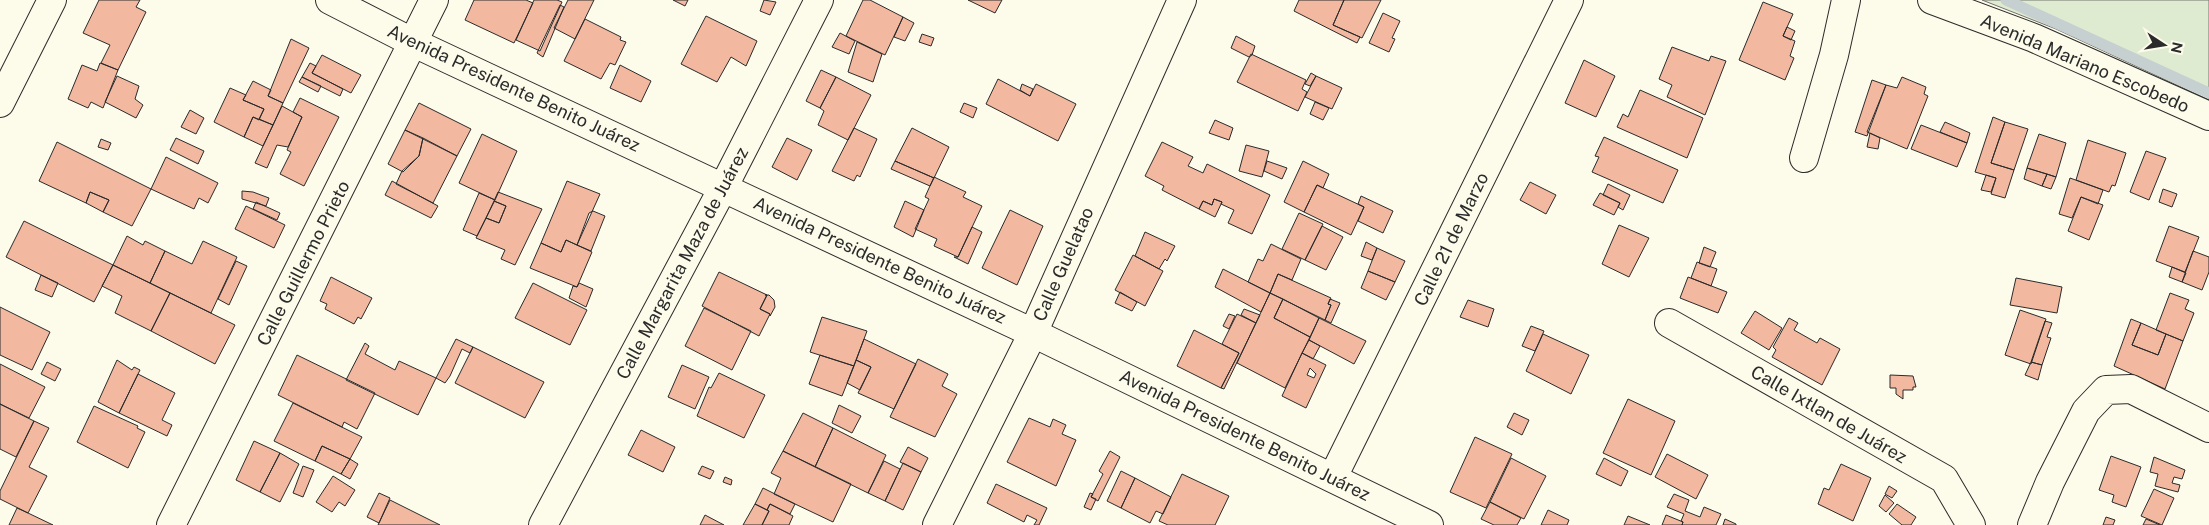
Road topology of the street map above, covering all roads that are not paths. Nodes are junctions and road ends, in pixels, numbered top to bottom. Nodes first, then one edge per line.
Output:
1 (52, 0) edge
2 (330, 0) edge
3 (434, 0) edge
4 (819, 0) edge
5 (1182, 0) edge
6 (1569, 0) edge
7 (1846, 0) edge
8 (1932, 0) edge
9 (414, 43) junction
10 (0, 103) edge
11 (2209, 116) edge
12 (1804, 158) dead end
13 (724, 186) junction
14 (1669, 322) dead end
15 (1033, 333) junction
16 (2209, 428) edge
17 (1333, 477) junction
18 (170, 525) edge
19 (543, 525) edge
20 (937, 525) edge
21 (1429, 525) edge
22 (1972, 525) edge
23 (2032, 525) edge

1 - 10 street
2 - 9 street, Avenida Presidente Benito Juárez
3 - 9 street, Calle Guillermo Prieto
4 - 13 street, Calle Margarita Maza de Juárez
5 - 15 street, Calle Guelatao
6 - 17 street, Calle 21 de Marzo
7 - 12 street
8 - 11 street, Avenida Mariano Escobedo
9 - 13 street, Avenida Presidente Benito Juárez
9 - 18 street, Calle Guillermo Prieto
13 - 15 street, Avenida Presidente Benito Juárez
13 - 19 street, Calle Margarita Maza de Juárez
14 - 22 street, Calle Ixtlan de Juárez
15 - 17 street, Avenida Presidente Benito Juárez
15 - 20 street, Calle Guelatao
16 - 23 street
17 - 21 street, Avenida Presidente Benito Juárez

